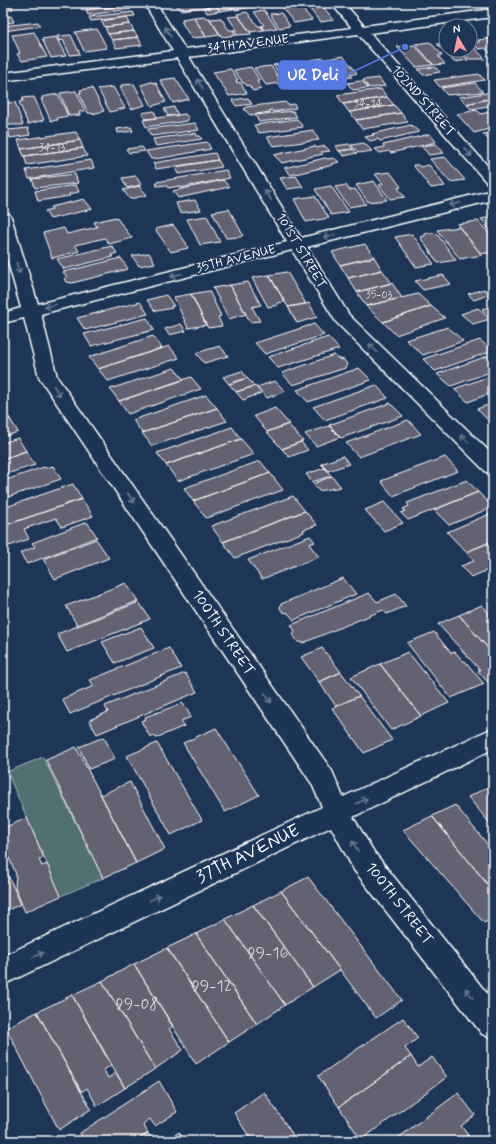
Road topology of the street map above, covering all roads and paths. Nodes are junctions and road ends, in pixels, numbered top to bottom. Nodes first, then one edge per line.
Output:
1 (150, 3) edge
2 (337, 3) edge
3 (493, 12) edge
4 (493, 21) edge
5 (478, 23) edge
6 (438, 29) edge
7 (365, 34) junction
8 (184, 57) junction
9 (3, 77) edge
10 (3, 86) edge
11 (493, 181) edge
12 (493, 195) edge
13 (3, 217) edge
14 (297, 244) junction
15 (31, 311) junction
16 (3, 318) edge
17 (493, 466) edge
18 (493, 738) edge
19 (336, 813) junction
20 (3, 971) edge
21 (493, 1024) edge

8 -> 1 street, 101ST STREET
2 - 7 street, 102ND STREET
3 - 7 street, 34TH AVENUE
4 - 5 street
6 - 7 street, 34TH AVENUE
7 - 8 street, 34TH AVENUE
7 -> 11 street, 102ND STREET
8 - 9 street, 34TH AVENUE
8 - 10 street, 34TH AVENUE
14 -> 8 street, 101ST STREET
12 -> 14 street, 35TH AVENUE
13 -> 15 street, 100TH STREET
14 -> 15 street, 35TH AVENUE
17 -> 14 street, 101ST STREET
15 - 16 street, 35TH AVENUE
15 -> 19 street, 100TH STREET
19 -> 18 street, 37TH AVENUE
20 -> 19 street, 37TH AVENUE
21 -> 19 street, 100TH STREET

